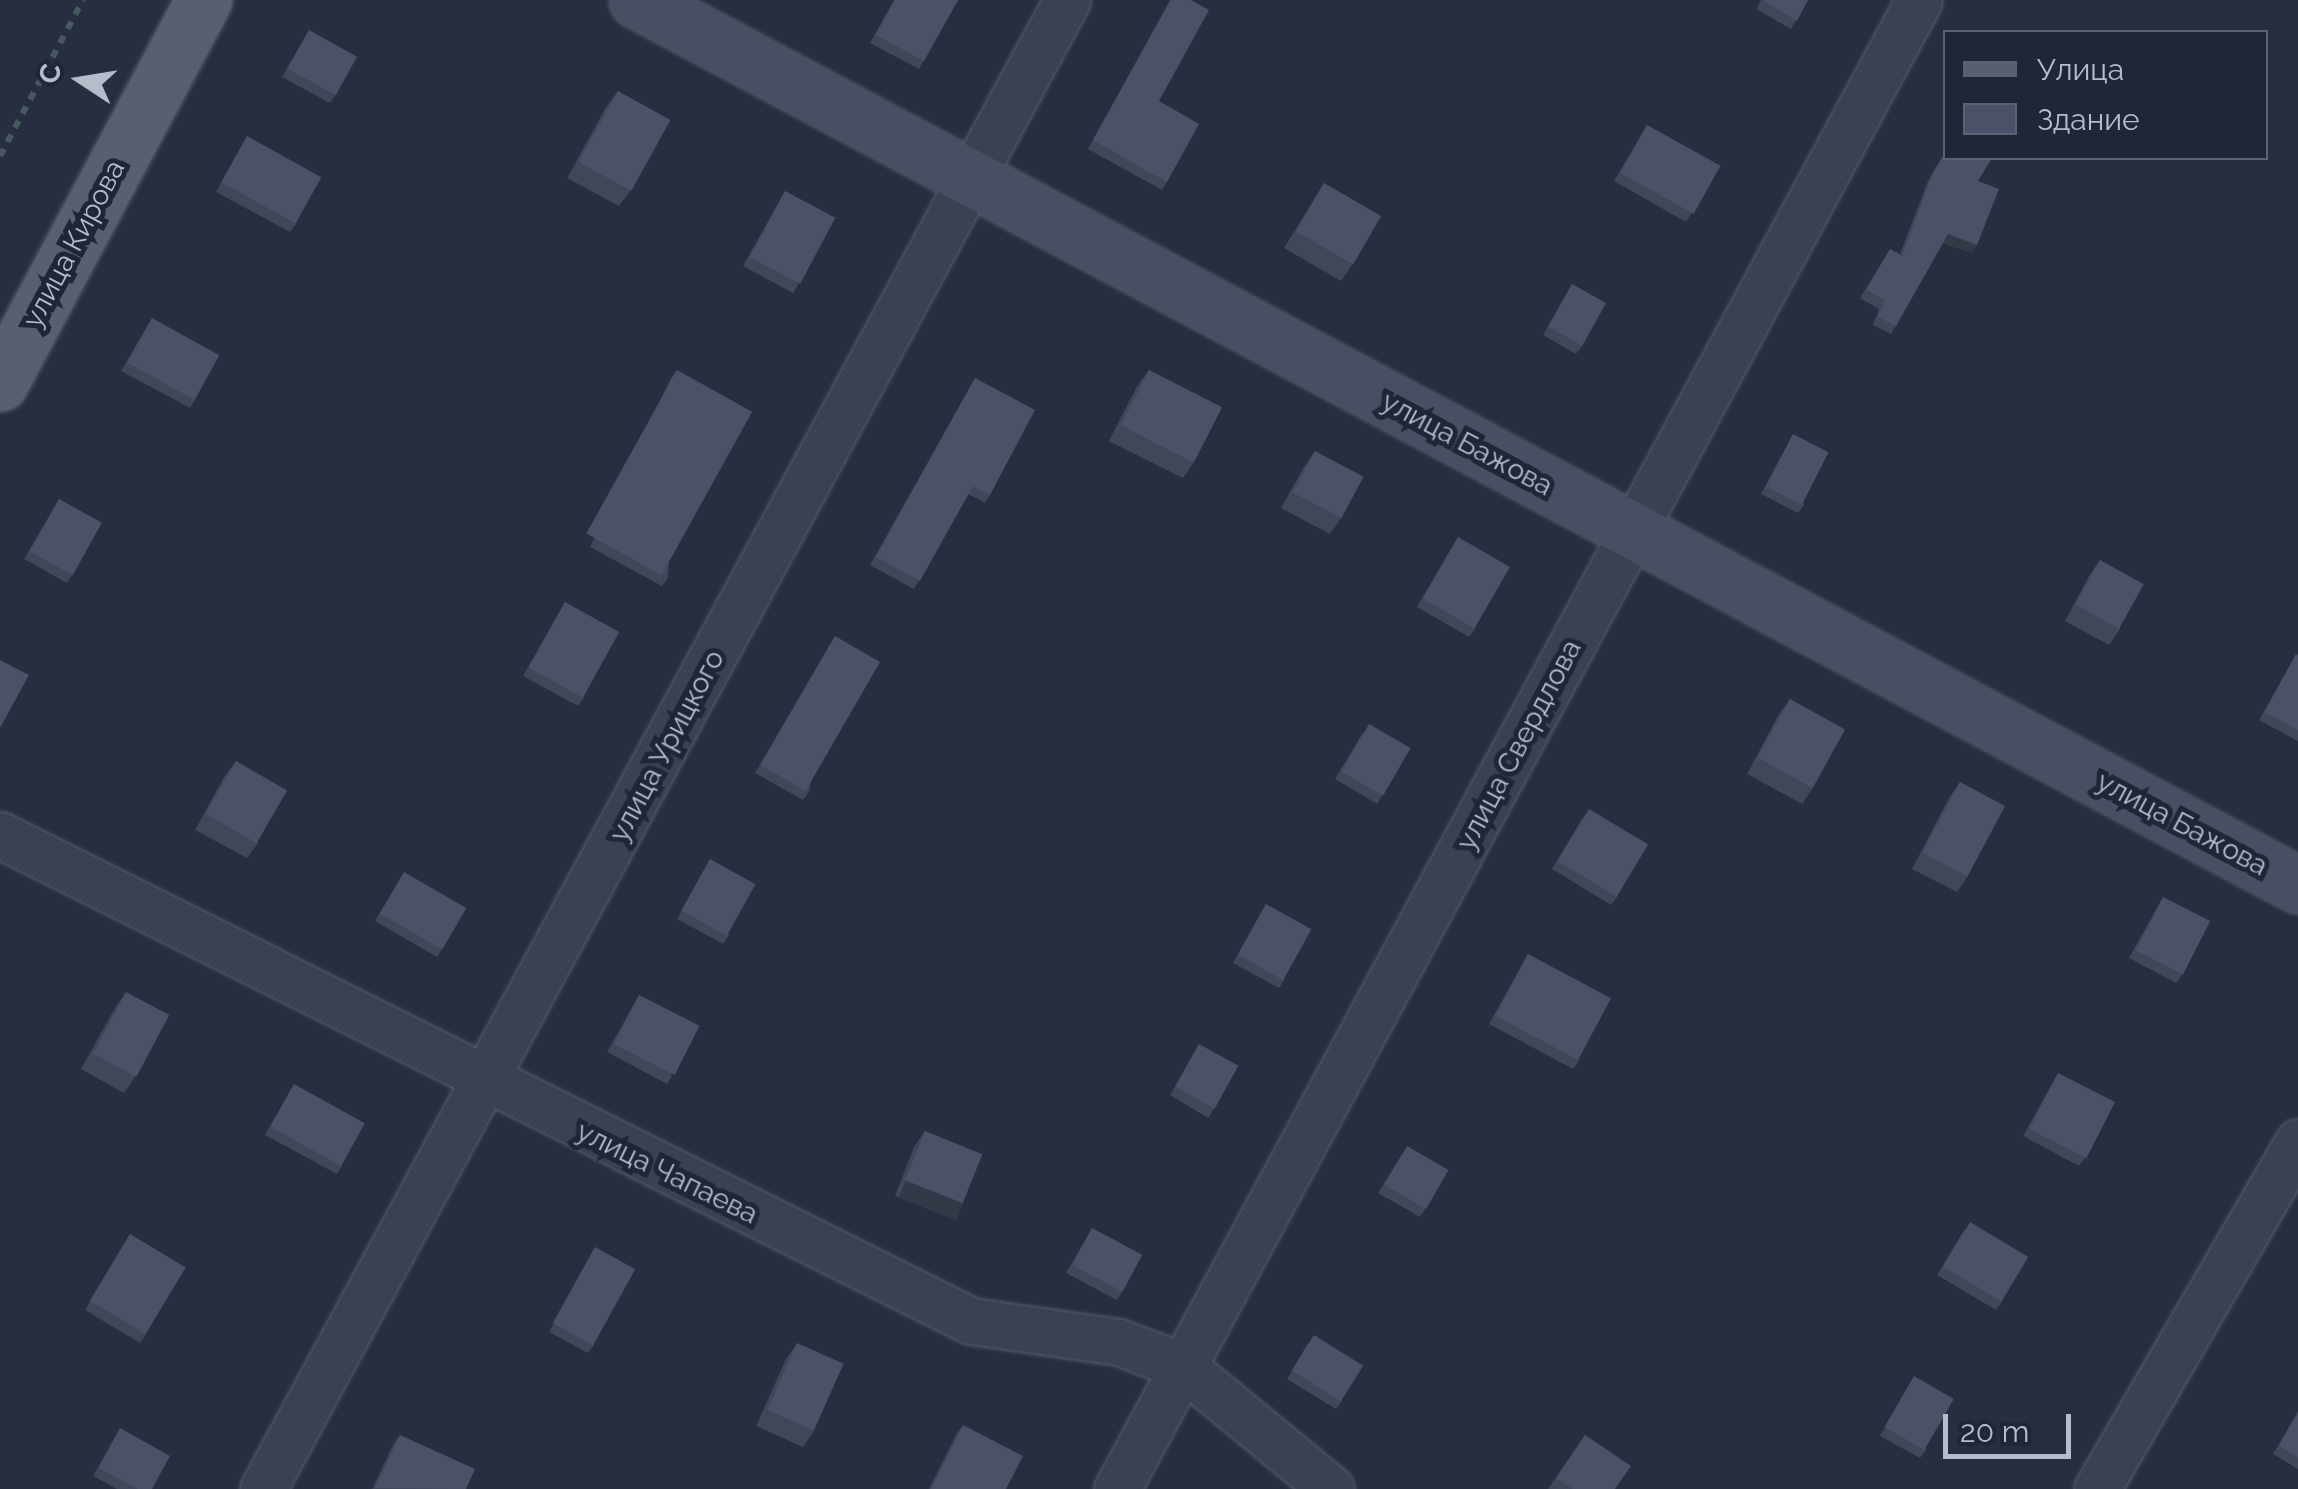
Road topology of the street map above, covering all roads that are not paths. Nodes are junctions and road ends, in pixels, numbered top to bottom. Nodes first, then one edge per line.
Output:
1 (204, 0) edge
2 (637, 0) edge
3 (1068, 0) edge
4 (1919, 0) edge
5 (970, 182) junction
6 (0, 383) edge
7 (1634, 533) junction
8 (0, 835) edge
9 (2298, 885) edge
10 (486, 1084) junction
11 (2298, 1142) edge
12 (1182, 1366) junction
13 (263, 1489) edge
14 (1117, 1489) edge
15 (1331, 1489) edge
16 (2097, 1489) edge

1 - 6 main road, улица Кирова
2 - 5 street, улица Бажова
3 - 5 street, улица Урицкого
4 - 7 street, улица Свердлова
5 - 7 street, улица Бажова
5 - 10 street, улица Урицкого
7 - 9 street, улица Бажова
7 - 12 street, улица Свердлова
8 - 10 street, улица Чапаева
10 - 12 street, улица Чапаева
10 - 13 street, улица Урицкого
11 - 16 street
12 - 14 street, улица Свердлова
12 - 15 street, улица Чапаева

